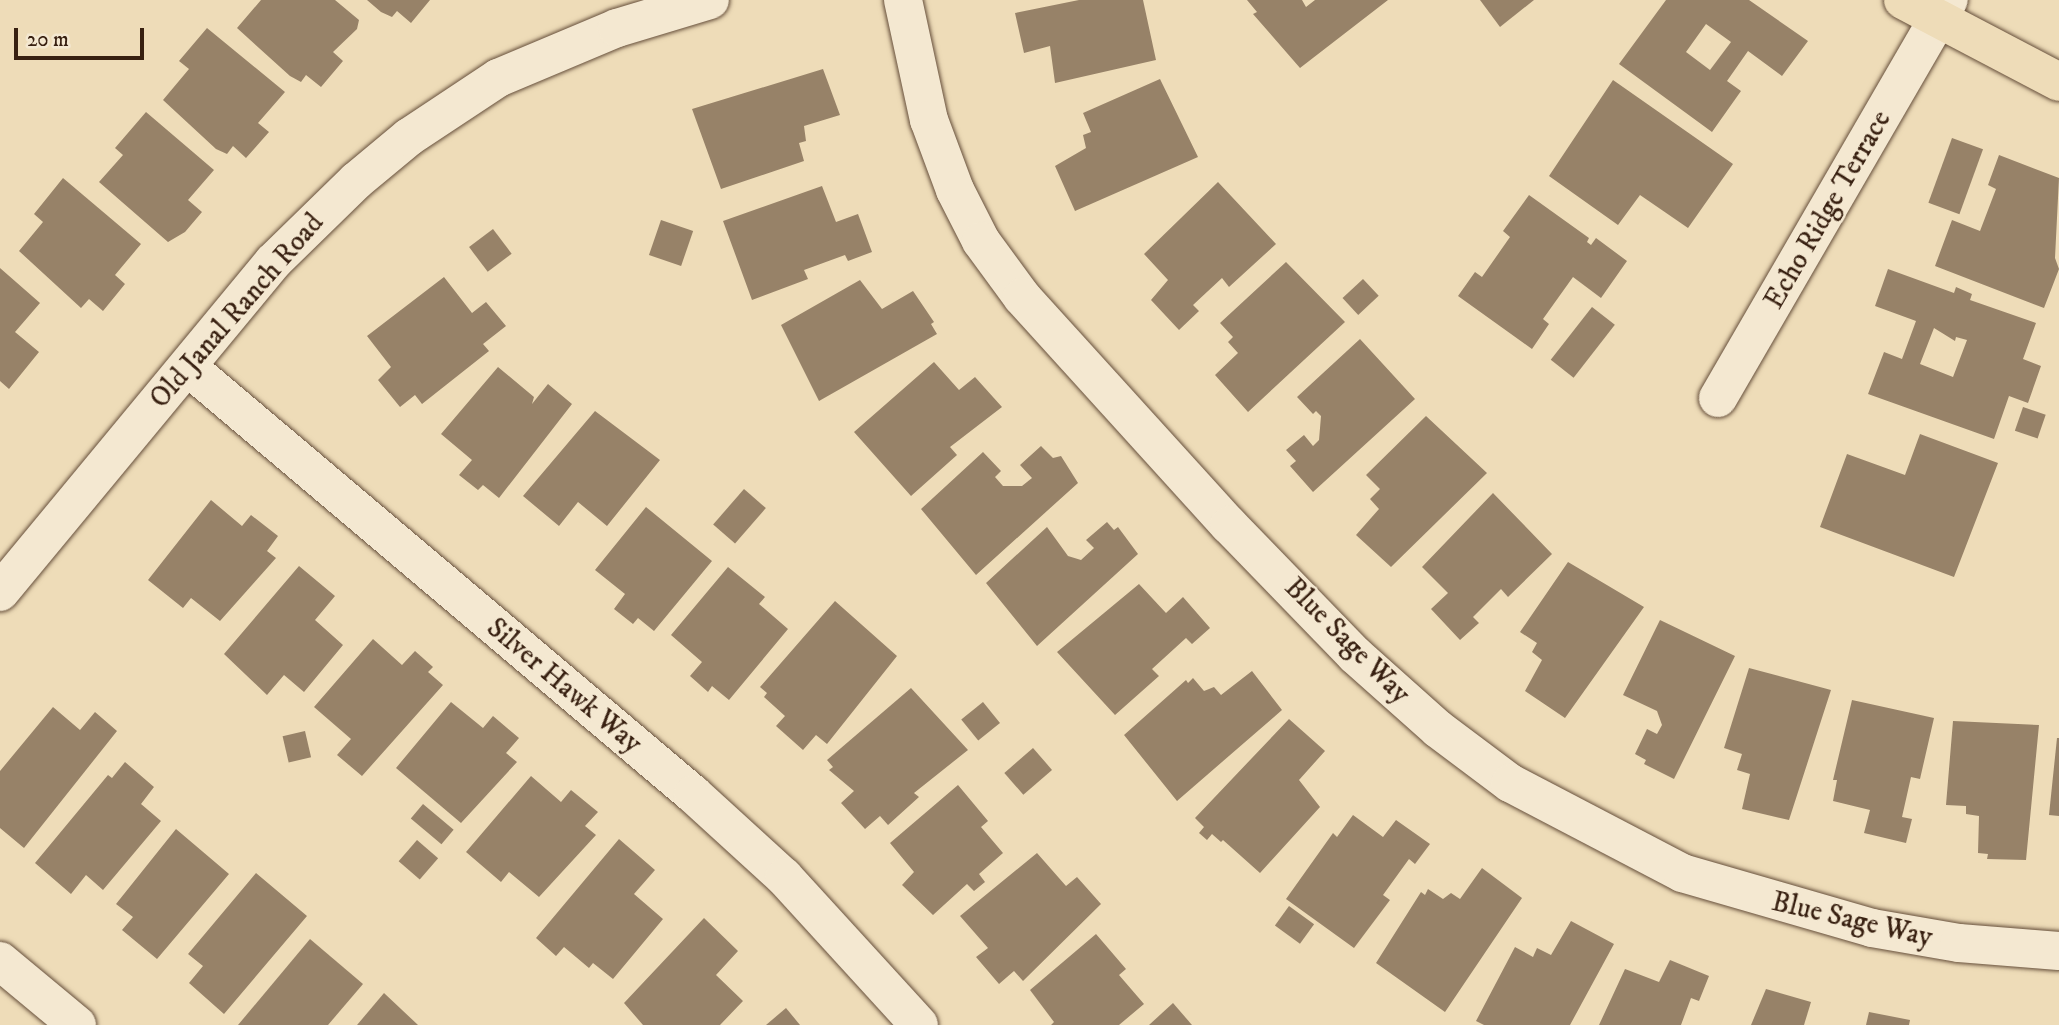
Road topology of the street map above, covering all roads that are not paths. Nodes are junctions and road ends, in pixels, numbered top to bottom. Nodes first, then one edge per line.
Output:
1 (710, 0) edge
2 (904, 0) edge
3 (1903, 0) edge
4 (1943, 10) edge
5 (2059, 82) edge
6 (188, 368) junction
7 (1718, 398) dead end
8 (0, 592) edge
9 (2059, 951) edge
10 (0, 961) edge
11 (77, 1025) edge
12 (919, 1025) edge

1 - 6 street, Old Janal Ranch Road
2 - 9 street, Blue Sage Way
3 - 4 main road
4 - 5 main road
4 - 7 street, Echo Ridge Terrace
6 - 8 street, Old Janal Ranch Road
6 - 12 street, Silver Hawk Way
10 - 11 street

